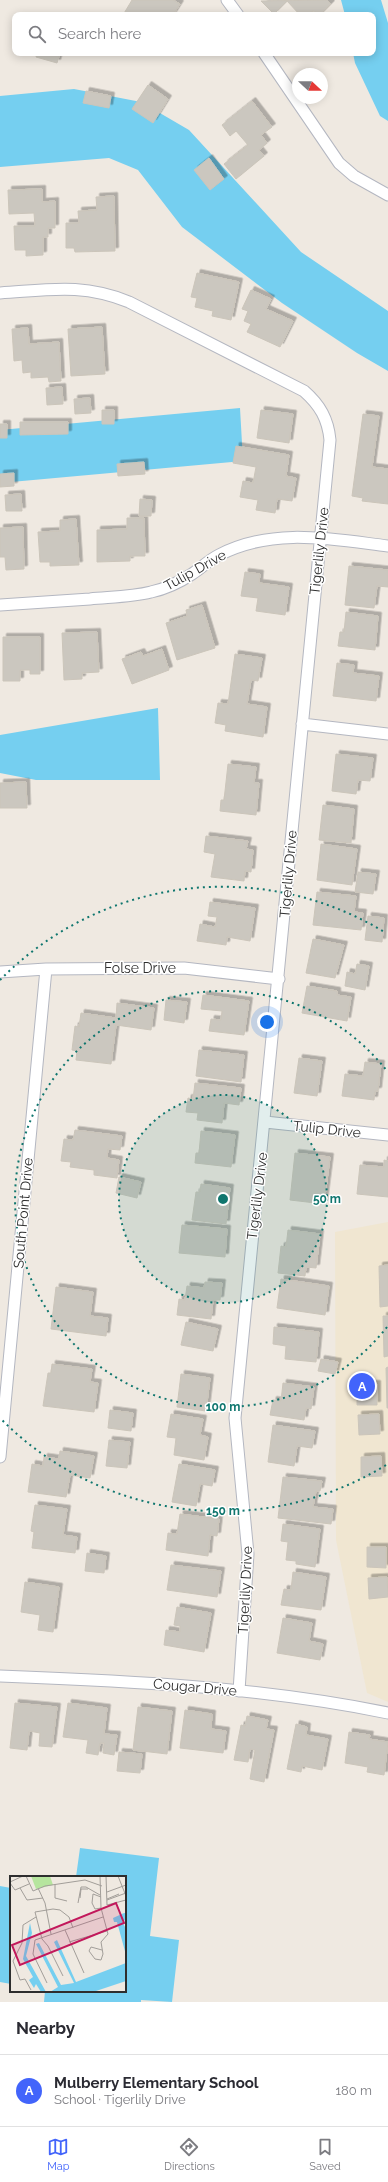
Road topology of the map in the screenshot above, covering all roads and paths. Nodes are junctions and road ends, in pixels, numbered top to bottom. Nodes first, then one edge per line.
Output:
1 (227, 0) edge
2 (236, 12) edge
3 (266, 56) edge
4 (388, 195) edge
5 (0, 294) edge
6 (320, 538) junction
7 (388, 546) edge
8 (0, 605) edge
9 (302, 724) junction
10 (388, 734) edge
11 (46, 969) junction
12 (0, 972) edge
13 (279, 979) junction
14 (265, 1122) junction
15 (388, 1135) edge
16 (0, 1457) edge
17 (0, 1676) edge
18 (239, 1691) junction
19 (388, 1713) edge

1 - 2 street
3 - 4 street
5 - 6 street, Tigerlily Drive
6 - 7 street, Tulip Drive
6 - 8 street, Tulip Drive
6 - 9 street, Tigerlily Drive
9 - 10 street
9 - 13 street, Tigerlily Drive
11 - 12 street, Folse Drive
11 - 13 street, Folse Drive
11 - 16 street, South Point Drive
13 - 14 street, Tigerlily Drive
14 - 15 street, Tulip Drive
14 - 18 street, Tigerlily Drive
17 - 18 street, Cougar Drive
18 - 19 street, Cougar Drive

